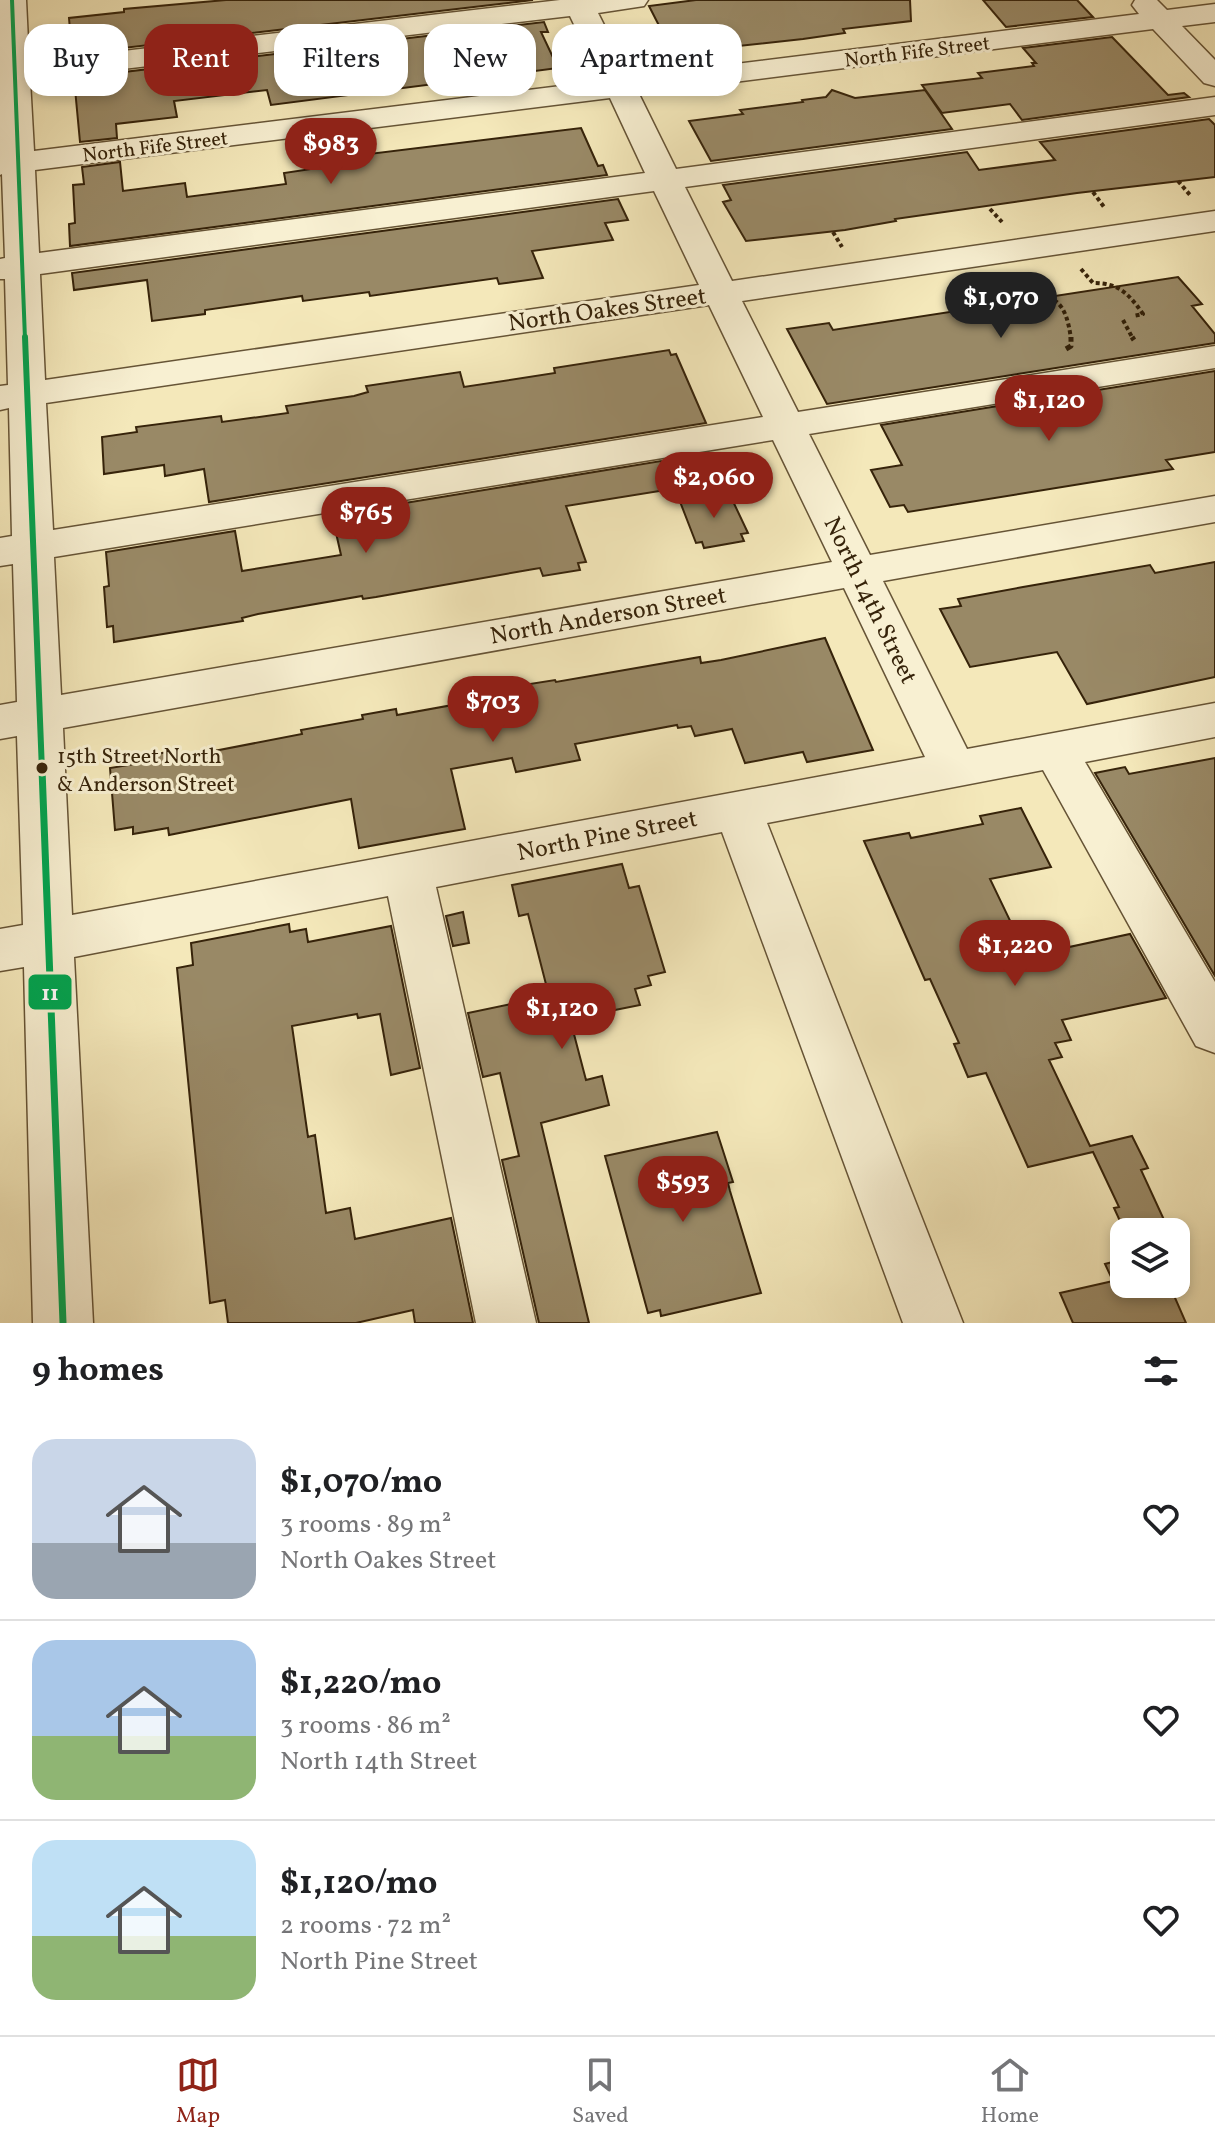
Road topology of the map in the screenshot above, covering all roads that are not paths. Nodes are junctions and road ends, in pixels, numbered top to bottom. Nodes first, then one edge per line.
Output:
1 (12, 0) edge
2 (634, 0) edge
3 (579, 3) edge
4 (1152, 10) edge
5 (1215, 13) edge
6 (589, 24) edge
7 (742, 70) edge
8 (8, 73) edge
9 (1215, 77) edge
10 (556, 96) edge
11 (624, 96) edge
12 (1215, 106) edge
13 (9, 164) edge
14 (666, 181) junction
15 (1215, 221) edge
16 (11, 267) edge
17 (721, 293) junction
18 (1215, 357) edge
19 (14, 396) edge
20 (786, 426) junction
21 (1215, 509) edge
22 (17, 549) edge
23 (857, 571) junction
24 (20, 718) edge
25 (1215, 720) edge
26 (1055, 750) junction
27 (954, 769) junction
28 (738, 810) junction
29 (408, 872) junction
30 (48, 941) junction
31 (0, 950) edge
32 (1215, 1030) edge
33 (63, 1323) edge
34 (506, 1323) edge
35 (933, 1323) edge

1 - 8 street
2 - 3 street
3 - 6 street, North 14th Street
3 - 8 street
4 - 5 street, North Fife Street
4 - 7 street, North Fife Street
4 - 9 street
8 - 13 street
10 - 13 street, North Fife Street
11 - 14 street, North 14th Street
12 - 14 street
13 - 16 street
14 - 16 street
14 - 17 street, North 14th Street
15 - 17 street, North Oakes Street
16 - 19 street
17 - 19 street, North Oakes Street
17 - 20 street, North 14th Street
18 - 20 street
19 - 22 street
20 - 22 street
20 - 23 street, North 14th Street
21 - 23 street, North Anderson Street
22 - 24 street
23 - 24 street, North Anderson Street
23 - 27 street, North 14th Street
24 - 30 street
25 - 26 street, North Pine Street
26 - 27 street, North Pine Street
26 - 32 street
27 - 28 street, North Pine Street
28 - 29 street, North Pine Street
28 - 35 street
29 - 30 street, North Pine Street
29 - 34 street
30 - 31 street, North Pine Street
30 - 33 street

